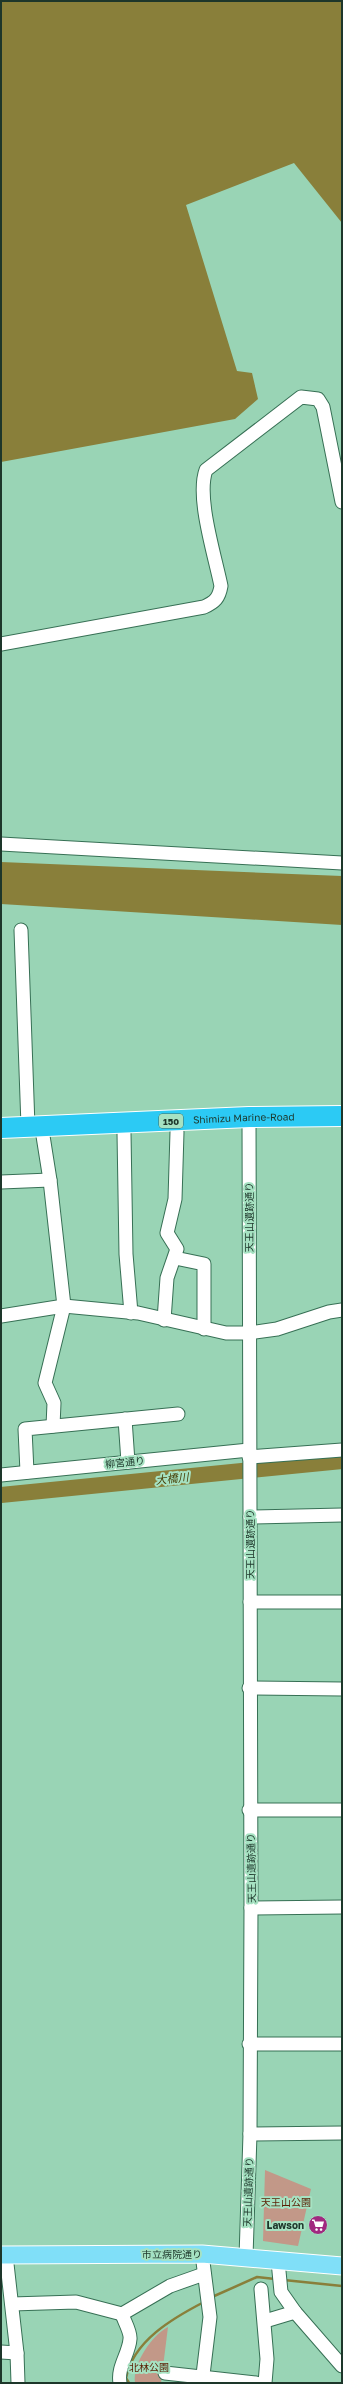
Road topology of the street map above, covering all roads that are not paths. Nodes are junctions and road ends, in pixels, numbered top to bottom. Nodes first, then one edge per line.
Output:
1 (342, 502) edge
2 (1, 644) edge
3 (1, 844) edge
4 (342, 863) edge
5 (21, 930) dead end
6 (342, 1116) edge
7 (249, 1124) junction
8 (342, 1127) edge
9 (1, 1128) edge
10 (35, 1131) junction
11 (177, 1132) junction
12 (124, 1133) junction
13 (1, 1138) edge
14 (50, 1180) junction
15 (1, 1182) edge
16 (175, 1258) junction
17 (64, 1306) junction
18 (342, 1310) edge
19 (131, 1313) junction
20 (1, 1316) edge
21 (164, 1320) junction
22 (204, 1328) junction
23 (249, 1333) junction
24 (178, 1414) dead end
25 (125, 1419) junction
26 (53, 1426) junction
27 (342, 1450) edge
28 (249, 1456) junction
29 (128, 1462) junction
30 (27, 1472) junction
31 (1, 1475) edge
32 (342, 1515) edge
33 (250, 1517) junction
34 (250, 1602) junction
35 (342, 1602) edge
36 (249, 1688) junction
37 (342, 1689) edge
38 (250, 1810) junction
39 (342, 1810) edge
40 (342, 1907) edge
41 (251, 1908) junction
42 (249, 2044) junction
43 (342, 2044) edge
44 (342, 2133) edge
45 (250, 2134) junction
46 (202, 2254) junction
47 (4, 2255) edge
48 (246, 2258) junction
49 (278, 2261) junction
50 (342, 2266) edge
51 (204, 2274) junction
52 (261, 2289) dead end
53 (8, 2302) edge
54 (295, 2312) junction
55 (122, 2314) junction
56 (265, 2321) junction
57 (1, 2352) edge
58 (18, 2353) junction
59 (342, 2366) edge
60 (165, 2374) dead end
61 (202, 2380) edge
62 (18, 2383) edge
63 (120, 2383) edge
64 (256, 2383) edge
65 (266, 2383) edge

1 - 2 street
3 - 4 street
5 - 10 street
6 - 7 highway, Shimizu Marine-Road / 150
7 - 8 highway, Shimizu Marine-Road / 150
7 - 10 highway, Shimizu Marine-Road / 150
7 - 11 highway, Shimizu Marine-Road / 150
7 - 23 street, 天王山遺跡通り
9 - 10 highway, Shimizu Marine-Road / 150
10 - 12 highway, Shimizu Marine-Road / 150
10 - 13 highway, Shimizu Marine-Road / 150
10 - 14 street
11 - 12 highway, Shimizu Marine-Road / 150
11 - 16 street
12 - 19 street
14 - 15 street
14 - 17 street
16 - 21 street
16 - 22 street
17 - 19 street
17 - 20 street
17 - 26 street
18 - 23 street
19 - 21 street
21 - 22 street
22 - 23 street
23 - 28 street, 天王山遺跡通り
24 - 25 street
25 - 26 street
25 - 29 street
26 - 30 street
27 - 28 street, 柳宮通り
28 - 29 street, 柳宮通り
28 - 33 street, 天王山遺跡通り
29 - 30 street, 柳宮通り
30 - 31 street, 柳宮通り
32 - 33 street
33 - 34 street, 天王山遺跡通り
34 - 35 street
34 - 36 street, 天王山遺跡通り
36 - 37 street
36 - 38 street, 天王山遺跡通り
38 - 39 street
38 - 41 street, 天王山遺跡通り
40 - 41 street
41 - 42 street, 天王山遺跡通り
42 - 43 street
42 - 45 street, 天王山遺跡通り
44 - 45 street
45 - 48 street, 天王山遺跡通り
46 - 47 main road, 市立病院通り
46 - 48 main road, 市立病院通り
46 - 51 street
47 - 53 street
48 - 49 main road, 市立病院通り
49 - 50 main road, 市立病院通り
49 - 54 street
51 - 55 street
51 - 61 street
52 - 56 street
53 - 55 street
53 - 58 street
54 - 56 street
54 - 59 street
55 - 63 street
56 - 65 street
57 - 58 street
58 - 62 street
60 - 61 street
61 - 64 street

